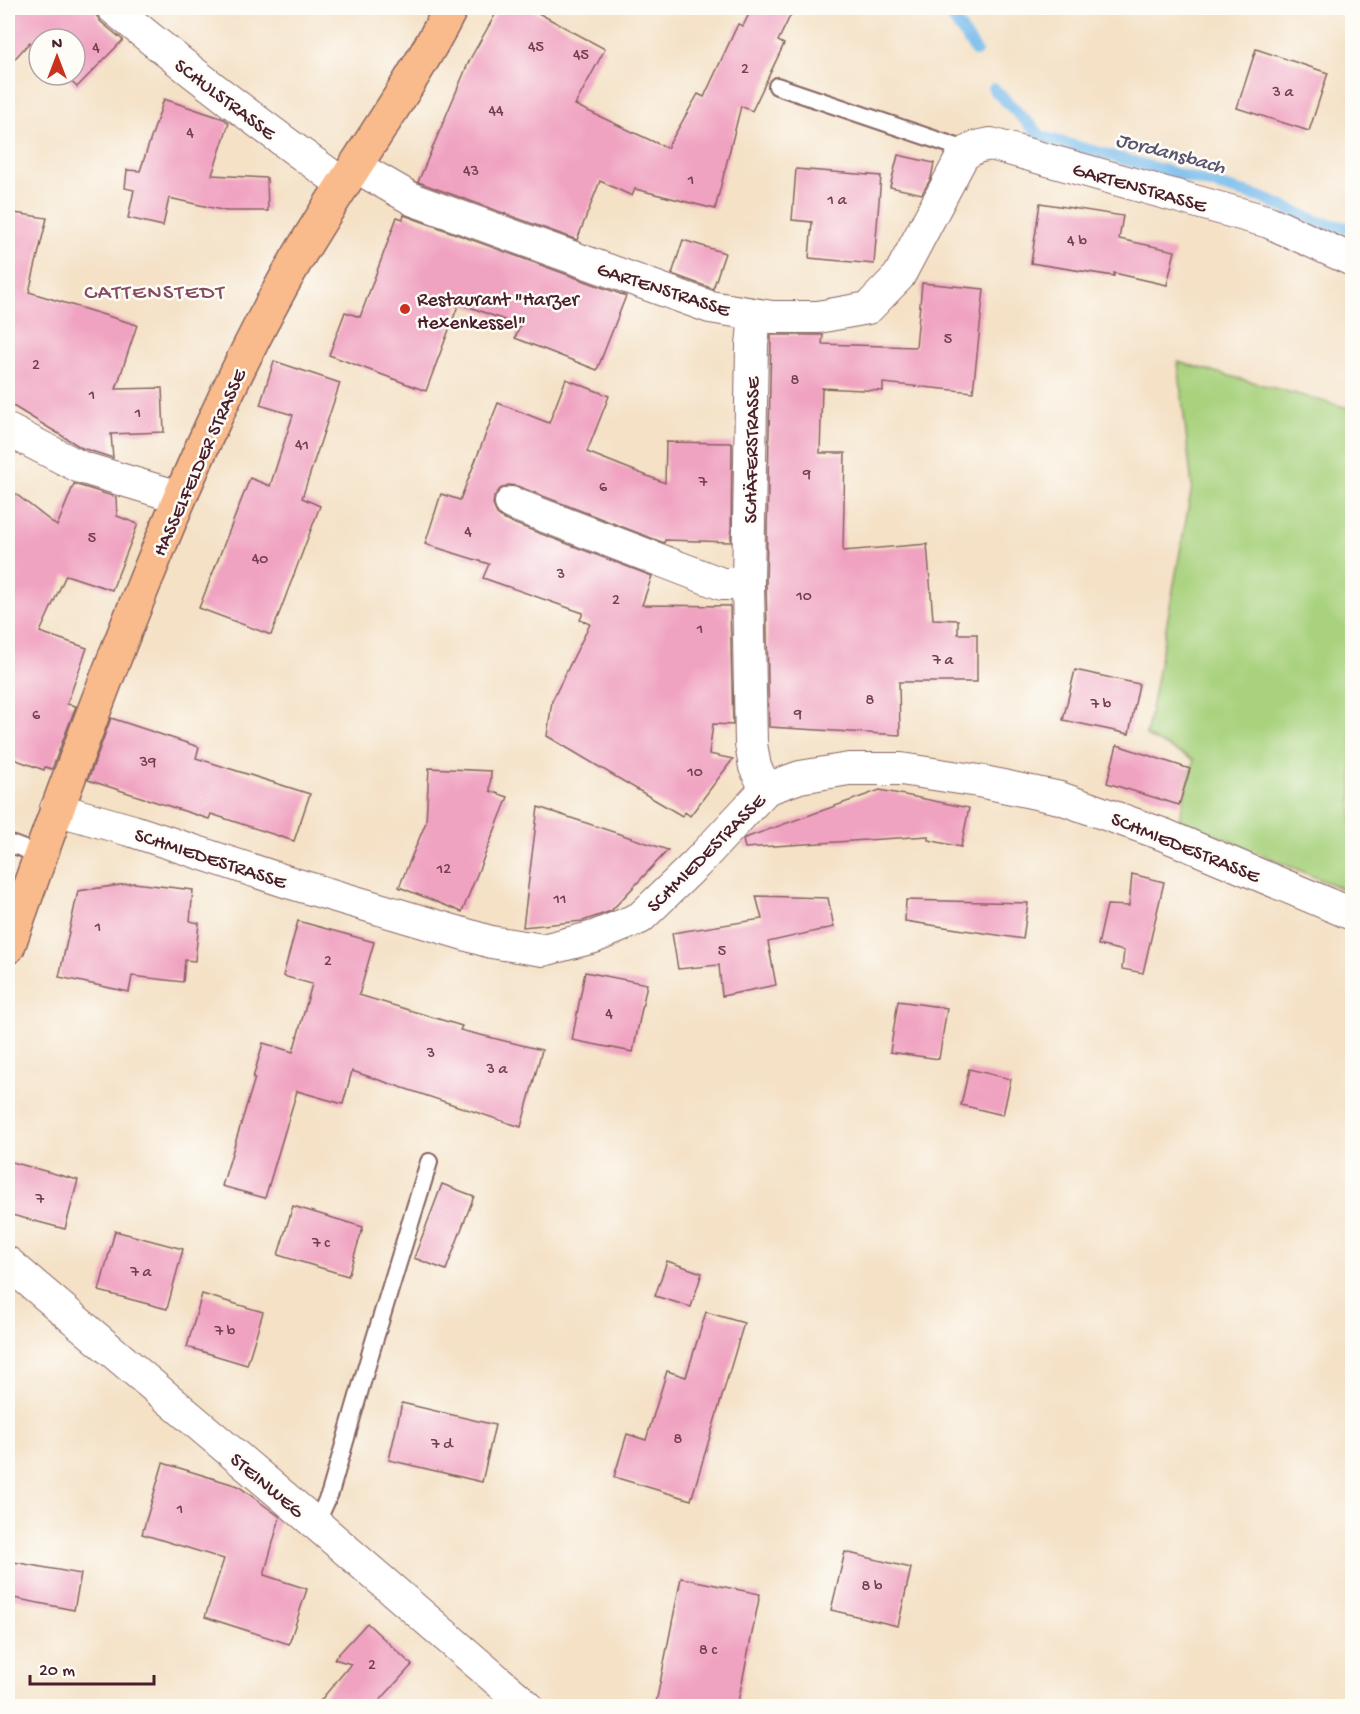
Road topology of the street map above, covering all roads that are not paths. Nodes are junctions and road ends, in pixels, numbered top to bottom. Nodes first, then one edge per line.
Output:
1 (113, 8) edge
2 (451, 8) edge
3 (777, 86) dead end
4 (969, 151) junction
5 (349, 175) junction
6 (1353, 260) edge
7 (755, 316) junction
8 (8, 430) edge
9 (179, 497) junction
10 (511, 503) dead end
11 (748, 584) junction
12 (766, 789) junction
13 (56, 809) junction
14 (8, 843) edge
15 (40, 855) junction
16 (1353, 914) edge
17 (8, 947) edge
18 (429, 1162) dead end
19 (8, 1263) edge
20 (316, 1524) junction
21 (527, 1707) edge

1 - 5 street, SCHULSTRASSE
2 - 5 main road, HASSELFELDER STRASSE
3 - 4 lane
4 - 6 street, GARTENSTRASSE
4 - 7 street, GARTENSTRASSE
5 - 7 street, GARTENSTRASSE
5 - 9 main road, HASSELFELDER STRASSE
7 - 11 street, SCHÄFERSTRASSE
8 - 9 street
9 - 13 main road, HASSELFELDER STRASSE
10 - 11 street
11 - 12 street, SCHÄFERSTRASSE
12 - 13 street, SCHMIEDESTRASSE
12 - 16 street, SCHMIEDESTRASSE
13 - 15 main road, HASSELFELDER STRASSE
14 - 15 lane
15 - 17 main road, HASSELFELDER STRASSE
18 - 20 lane
19 - 20 street, STEINWEG
20 - 21 street, STEINWEG

